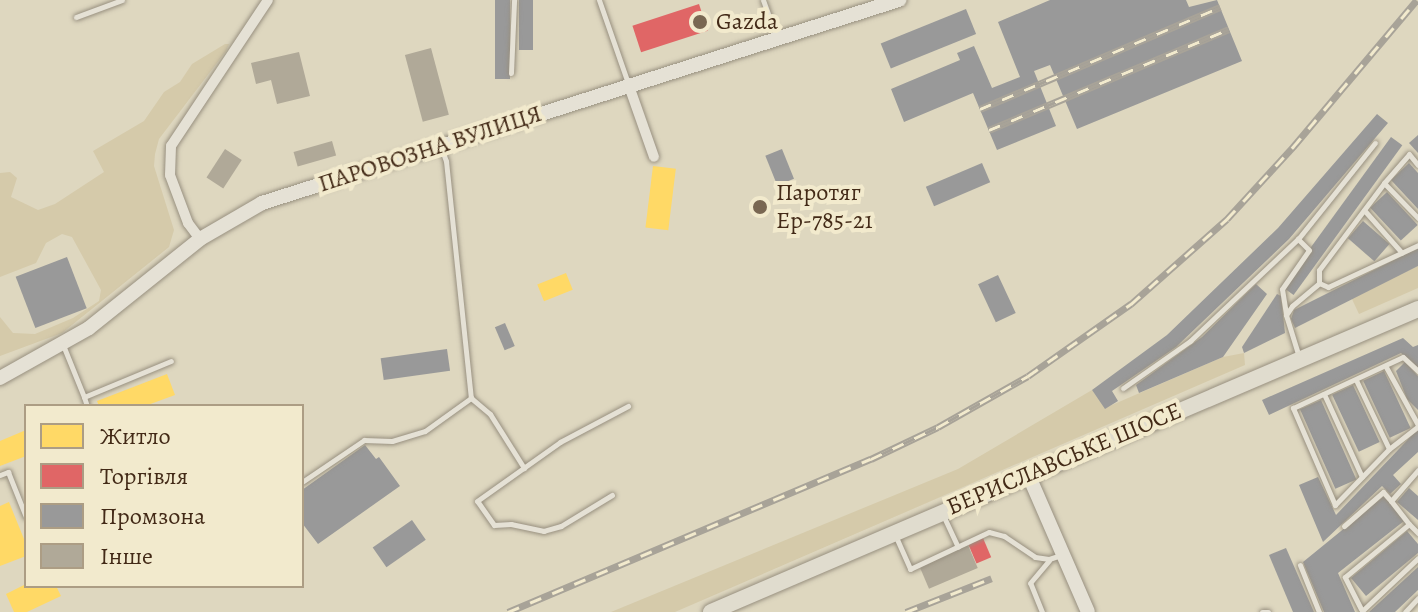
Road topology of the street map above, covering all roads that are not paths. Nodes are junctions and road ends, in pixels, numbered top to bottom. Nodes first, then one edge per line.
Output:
1 (122, 0) edge
2 (268, 0) edge
3 (514, 0) edge
4 (599, 0) edge
5 (763, 0) edge
6 (899, 0) edge
7 (76, 17) dead end
8 (778, 40) junction
9 (511, 73) dead end
10 (629, 86) junction
11 (1375, 143) dead end
12 (440, 145) junction
13 (654, 157) dead end
14 (1417, 163) edge
15 (1384, 183) junction
16 (1364, 210) junction
17 (1418, 218) edge
18 (200, 239) junction
19 (1298, 239) junction
20 (1418, 245) edge
21 (1402, 253) junction
22 (1319, 283) junction
23 (1418, 309) edge
24 (1286, 315) junction
25 (63, 344) junction
26 (1300, 358) junction
27 (171, 361) dead end
28 (1386, 367) junction
29 (1418, 371) edge
30 (0, 378) edge
31 (1356, 380) junction
32 (1123, 388) dead end
33 (1324, 394) junction
34 (84, 397) junction
35 (471, 398) junction
36 (86, 404) edge
37 (628, 406) dead end
38 (1418, 425) edge
39 (1389, 449) junction
40 (524, 468) junction
41 (1418, 470) edge
42 (1028, 474) junction
43 (0, 475) edge
44 (1362, 477) junction
45 (304, 481) edge
46 (612, 495) dead end
47 (1391, 501) junction
48 (941, 511) junction
49 (24, 512) edge
50 (1409, 524) junction
51 (1344, 526) dead end
52 (893, 532) junction
53 (1418, 533) edge
54 (958, 547) junction
55 (1056, 557) junction
56 (1418, 558) edge
57 (1300, 565) dead end
58 (1418, 598) edge
59 (1362, 610) edge
60 (711, 612) edge
61 (1042, 612) edge
62 (1088, 612) edge
63 (1319, 612) edge
64 (1405, 612) edge

1 - 7 lane
2 - 18 street
3 - 9 lane
4 - 10 lane
5 - 8 lane
6 - 8 main road, ПАРОВОЗНА ВУЛИЦЯ
8 - 10 main road, ПАРОВОЗНА ВУЛИЦЯ
10 - 12 main road, ПАРОВОЗНА ВУЛИЦЯ
10 - 13 street
11 - 19 lane
12 - 18 main road, ПАРОВОЗНА ВУЛИЦЯ
12 - 35 lane
14 - 15 lane
15 - 16 lane
15 - 17 lane
16 - 21 lane
16 - 22 lane
18 - 25 main road, ПАРОВОЗНА ВУЛИЦЯ
19 - 24 lane
19 - 32 lane
20 - 21 lane
21 - 22 lane
22 - 24 lane
23 - 26 main road, БЕРИСЛАВСЬКЕ ШОСЕ
24 - 26 lane
25 - 30 main road, ПАРОВОЗНА ВУЛИЦЯ
25 - 34 lane
26 - 42 main road, БЕРИСЛАВСЬКЕ ШОСЕ
27 - 34 lane
28 - 29 lane
28 - 31 lane
28 - 38 lane
31 - 33 lane
31 - 39 lane
33 - 44 lane
33 - 44 lane
34 - 36 lane
35 - 40 lane
35 - 45 lane
37 - 40 lane
38 - 39 lane
39 - 44 lane
40 - 46 lane
41 - 47 lane
42 - 48 main road, БЕРИСЛАВСЬКЕ ШОСЕ
42 - 55 main road
43 - 49 lane
47 - 50 lane
47 - 51 lane
48 - 52 main road, БЕРИСЛАВСЬКЕ ШОСЕ
48 - 54 lane
50 - 53 lane
50 - 59 lane
52 - 54 lane
52 - 60 main road, БЕРИСЛАВСЬКЕ ШОСЕ
54 - 55 lane
55 - 61 lane
55 - 62 main road
56 - 59 lane
57 - 63 lane
58 - 64 lane

